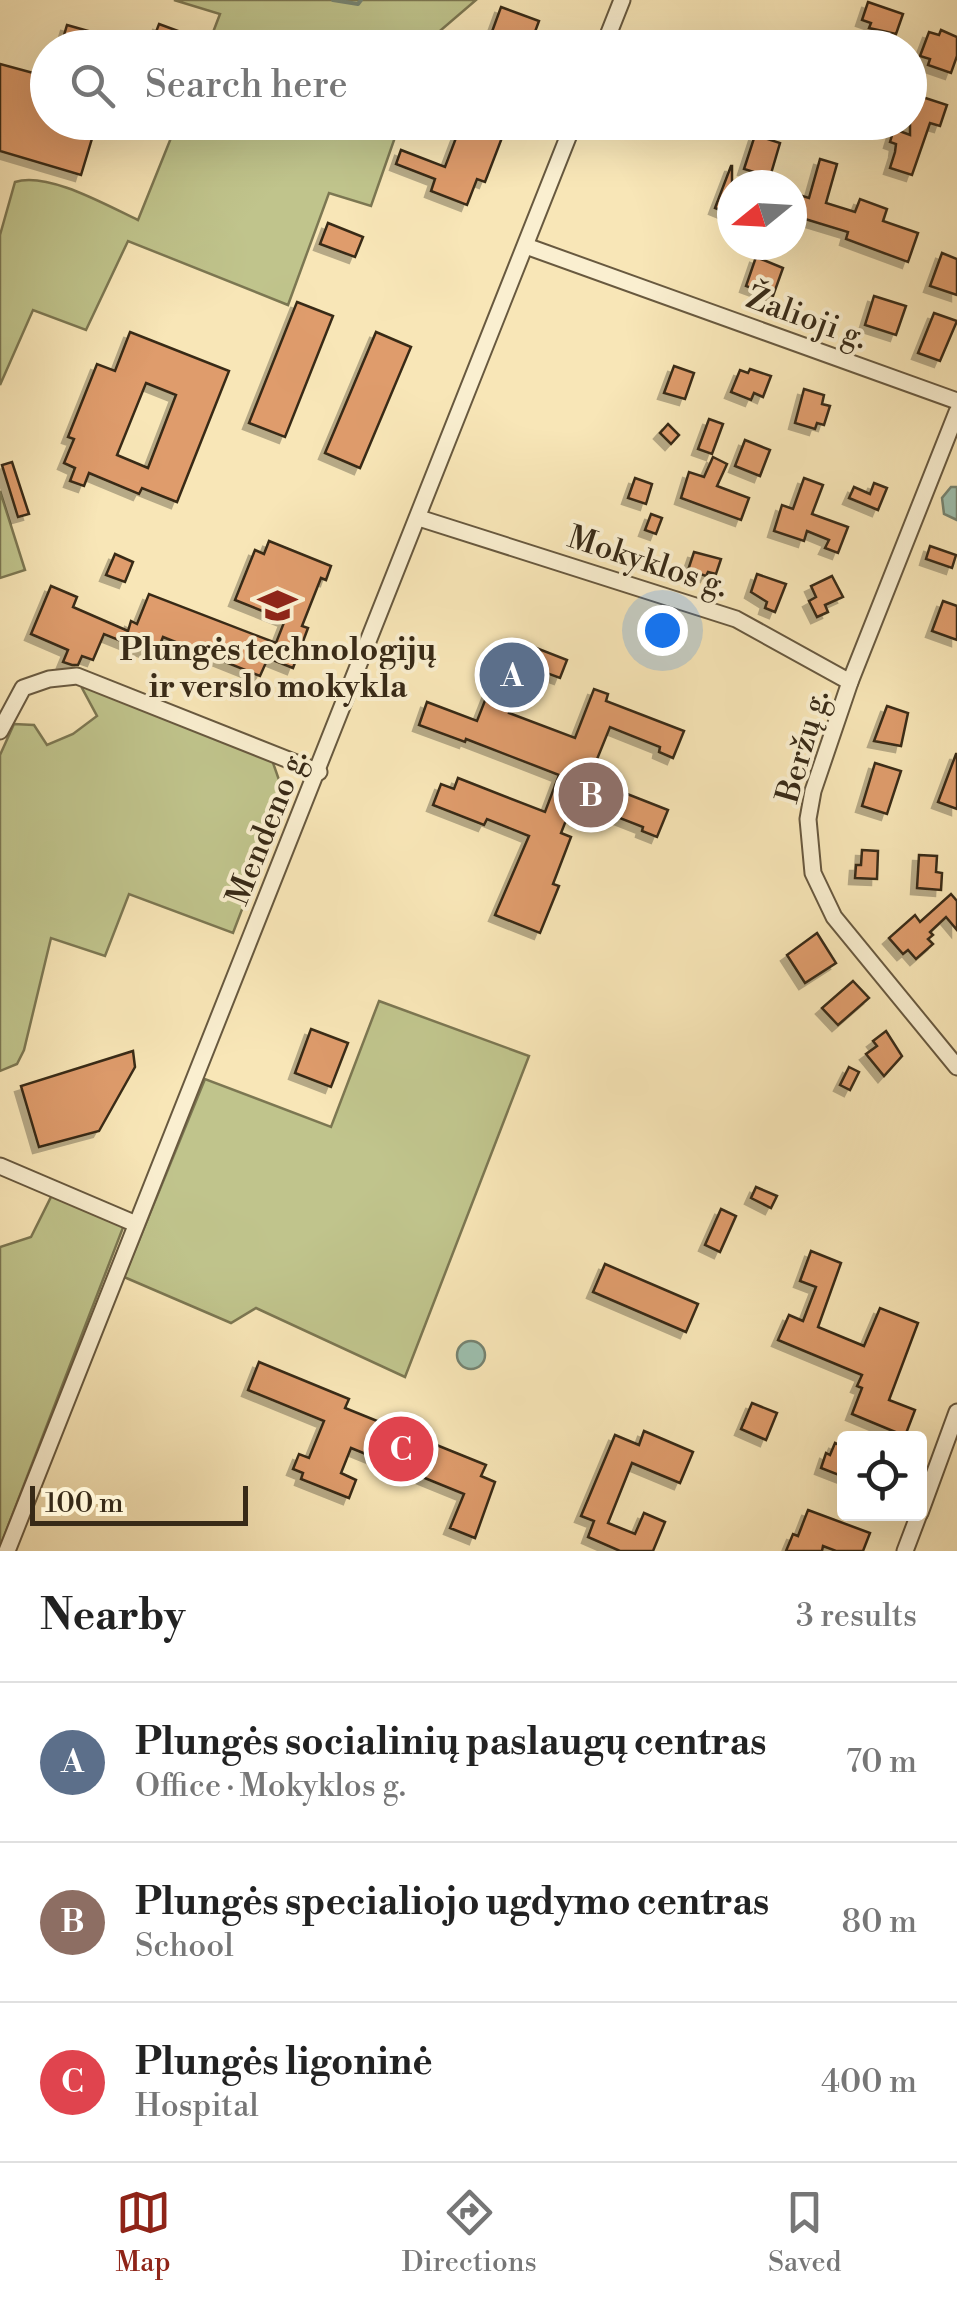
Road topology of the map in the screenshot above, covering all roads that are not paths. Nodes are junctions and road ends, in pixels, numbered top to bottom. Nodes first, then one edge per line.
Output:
1 (622, 0) edge
2 (610, 30) edge
3 (567, 140) edge
4 (526, 246) junction
5 (957, 401) edge
6 (957, 412) edge
7 (419, 518) junction
8 (850, 682) junction
9 (0, 731) edge
10 (319, 772) junction
11 (957, 1067) edge
12 (0, 1166) edge
13 (136, 1224) junction
14 (957, 1412) edge
15 (927, 1492) edge
16 (916, 1521) edge
17 (7, 1551) edge
18 (905, 1551) edge

1 - 2 street
3 - 4 street, Mendeno g.
4 - 5 street, Žalioji g.
4 - 7 street, Mendeno g.
6 - 8 street, Beržų g.
7 - 8 street, Mokyklos g.
7 - 10 street, Mendeno g.
8 - 11 street, Beržų g.
9 - 10 street
10 - 13 street, Mendeno g.
12 - 13 street
13 - 17 street, Mendeno g.
14 - 15 street
16 - 18 street

